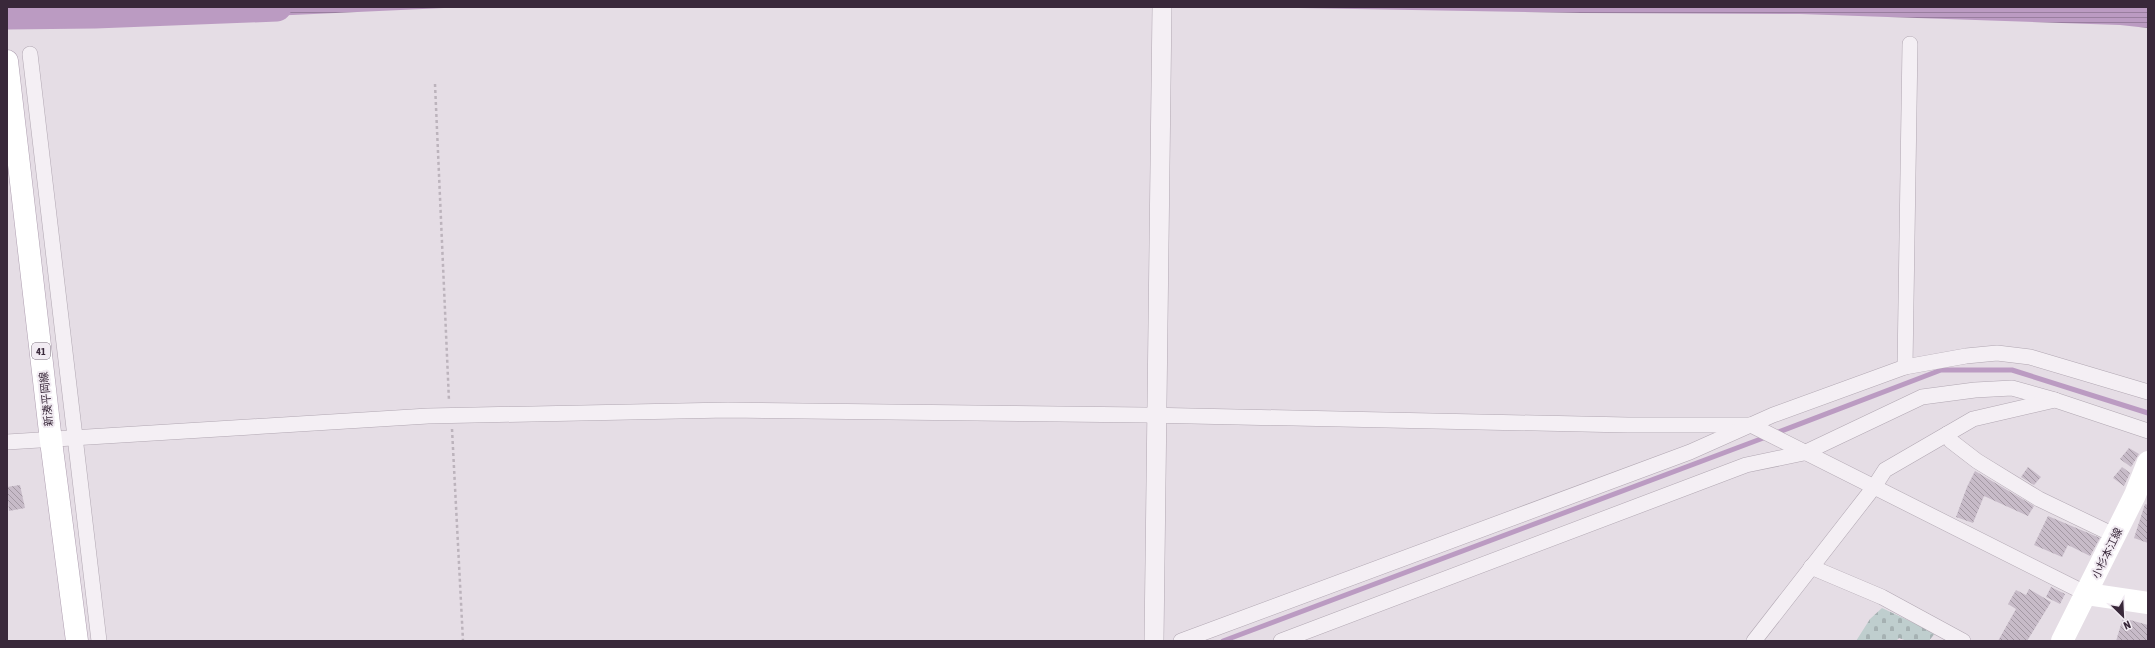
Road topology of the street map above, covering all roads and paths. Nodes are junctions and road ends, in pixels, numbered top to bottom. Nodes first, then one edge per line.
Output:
1 (1162, 16) edge
2 (1910, 44) dead end
3 (30, 54) dead end
4 (7, 60) edge
5 (435, 84) dead end
6 (1905, 367) junction
7 (2148, 392) edge
8 (2055, 400) junction
9 (449, 416) junction
10 (1158, 416) junction
11 (1751, 425) junction
12 (2148, 431) edge
13 (1948, 434) junction
14 (75, 438) junction
15 (51, 441) junction
16 (7, 442) edge
17 (1804, 453) junction
18 (2148, 462) edge
19 (1874, 488) junction
20 (2142, 497) edge
21 (2116, 536) junction
22 (1811, 567) junction
23 (2087, 594) junction
24 (2148, 603) edge
25 (77, 641) edge
26 (99, 641) edge
27 (463, 641) edge
28 (1154, 641) edge
29 (1180, 641) edge
30 (1281, 641) edge
31 (1754, 641) edge
32 (1963, 641) edge
33 (2062, 641) edge

1 - 10 street
2 - 6 street
3 - 14 street
4 - 15 main road, 新湊平岡線 / 41
5 - 9 path
6 - 7 street
6 - 11 street
8 - 12 street
8 - 13 street
8 - 17 street
9 - 10 street
9 - 14 street
9 - 27 path
10 - 11 street
10 - 28 street
11 - 17 street
11 - 29 street
13 - 19 street
13 - 21 street
14 - 15 street
14 - 26 street
15 - 16 street
15 - 25 main road, 新湊平岡線 / 41
17 - 19 street
17 - 30 street
18 - 20 main road, 小杉本江線
19 - 22 street
19 - 23 street
20 - 21 main road, 小杉本江線
21 - 23 main road, 小杉本江線
22 - 31 street
22 - 32 street
23 - 24 main road
23 - 33 main road, 小杉本江線

